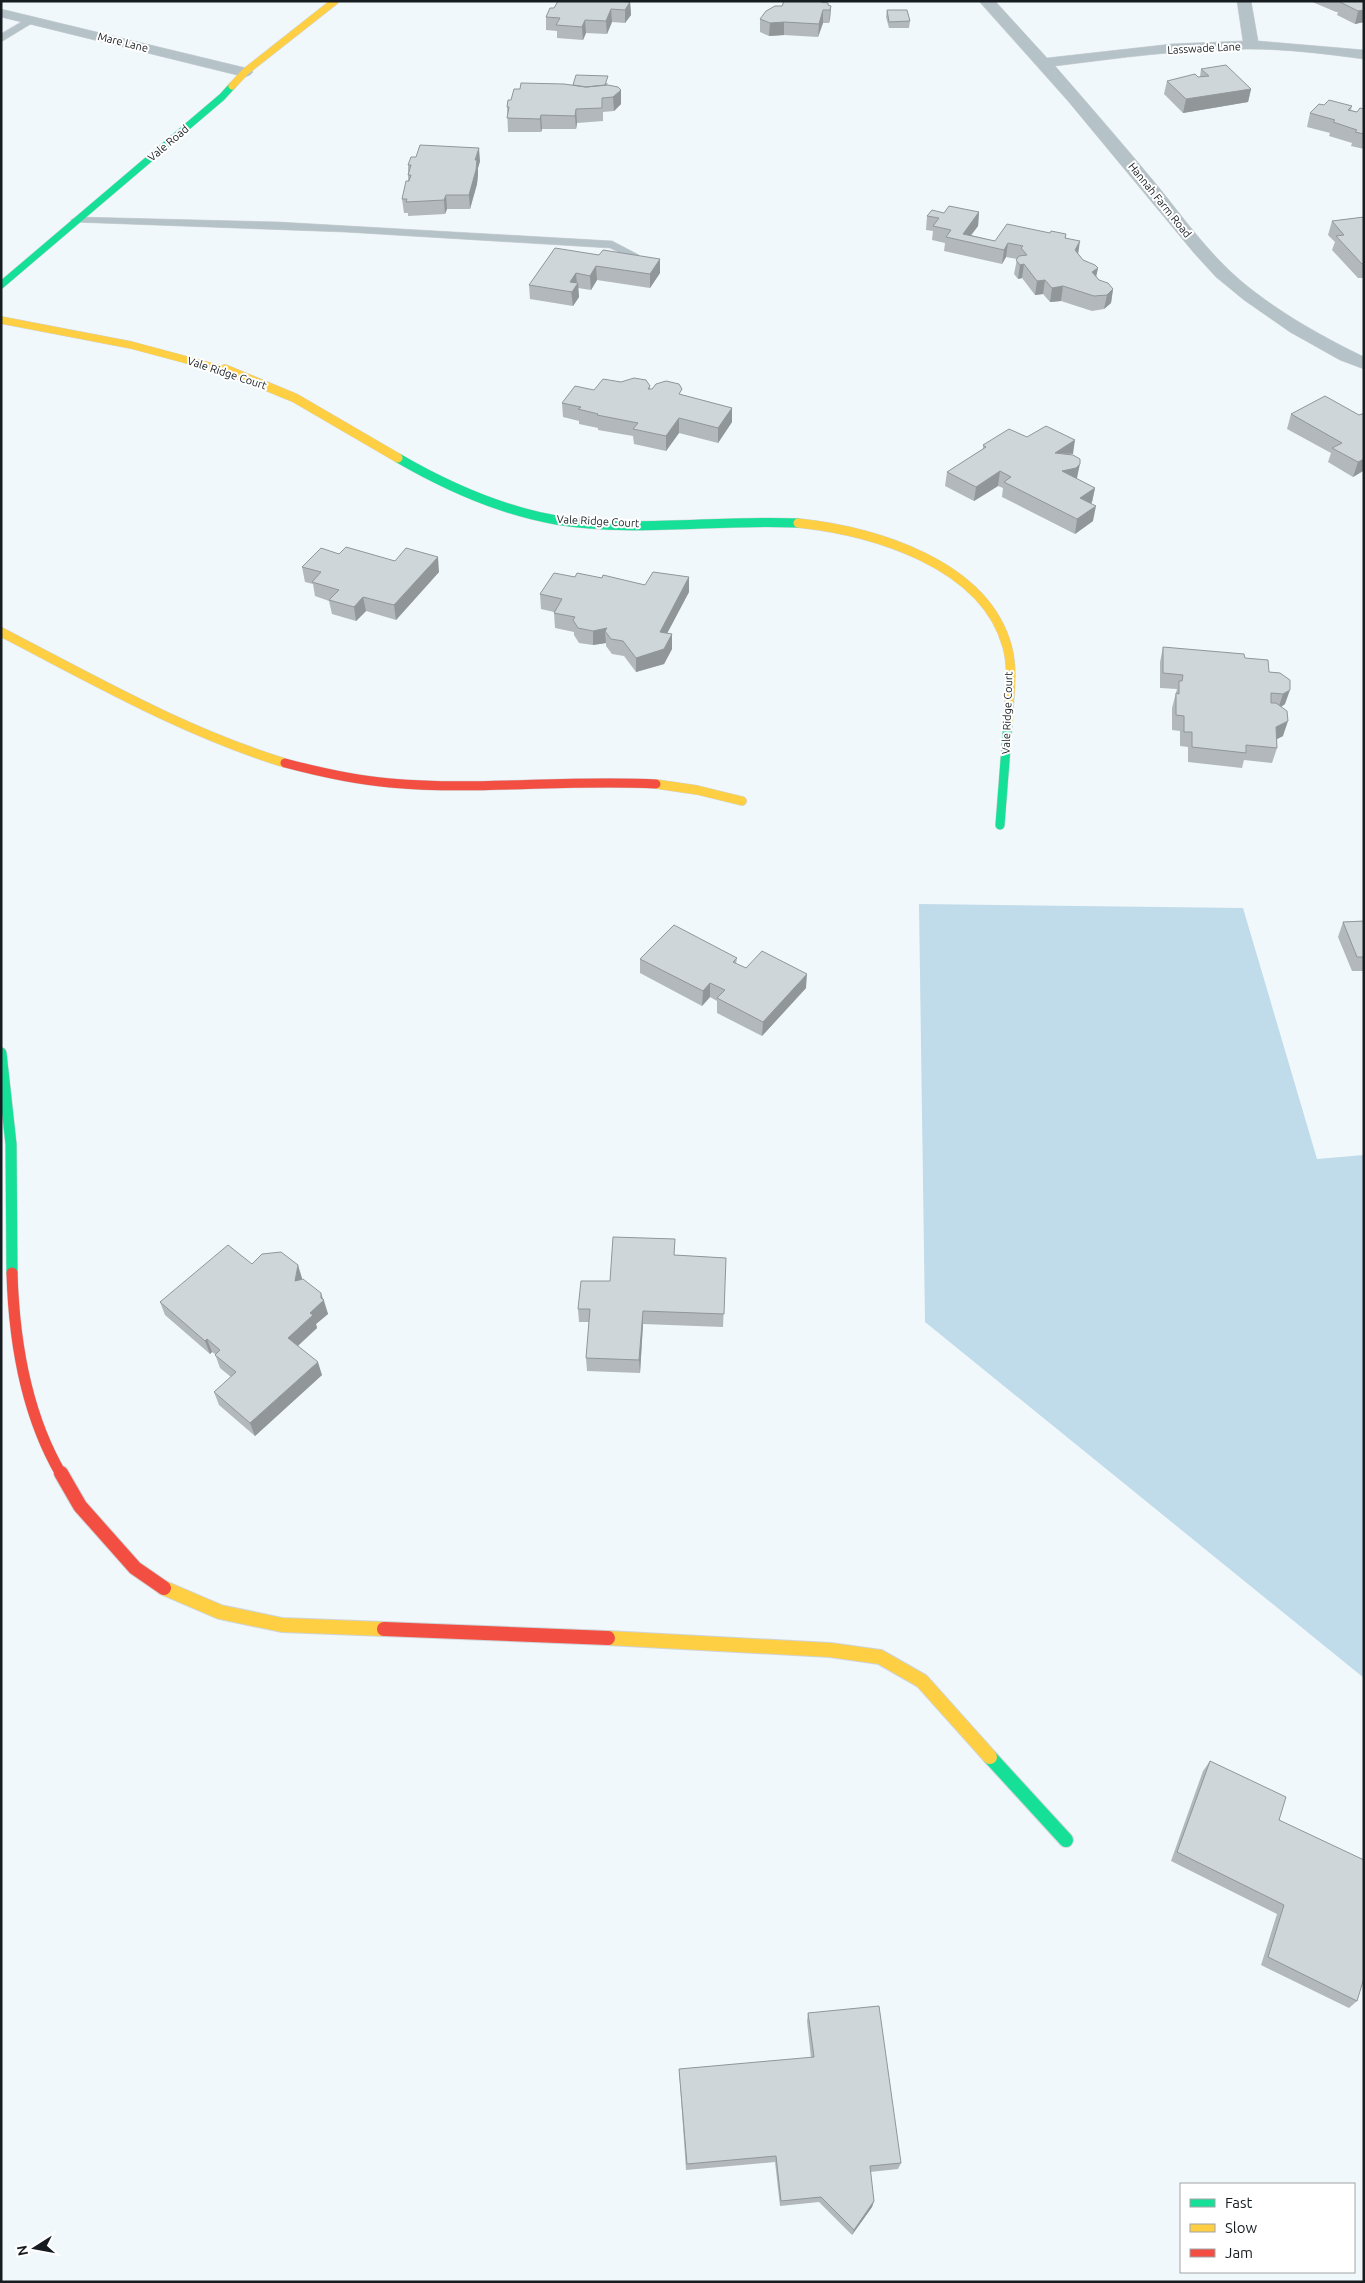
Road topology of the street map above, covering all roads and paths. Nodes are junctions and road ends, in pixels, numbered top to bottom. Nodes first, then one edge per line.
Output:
1 (335, 1) edge
2 (986, 1) edge
3 (1244, 1) edge
4 (1, 13) edge
5 (30, 20) junction
6 (1, 39) edge
7 (1251, 45) junction
8 (1364, 55) edge
9 (1044, 63) junction
10 (245, 72) junction
11 (77, 220) junction
12 (633, 255) edge
13 (1, 284) edge
14 (1, 320) edge
15 (1364, 364) edge
16 (1, 632) edge
17 (742, 801) dead end
18 (1000, 825) dead end
19 (1, 1053) edge
20 (1066, 1840) dead end

1 - 10 street, Vale Road
2 - 9 street, Hannah Farm Road
3 - 7 street
4 - 5 street, Mare Lane
5 - 6 lane
5 - 10 street, Mare Lane
7 - 8 street, Lasswade Lane
7 - 9 street, Lasswade Lane
9 - 15 street, Hannah Farm Road
10 - 11 street, Vale Road
11 - 12 lane
11 - 13 street, Vale Road
14 - 18 street, Vale Ridge Court
16 - 17 street
19 - 20 street

